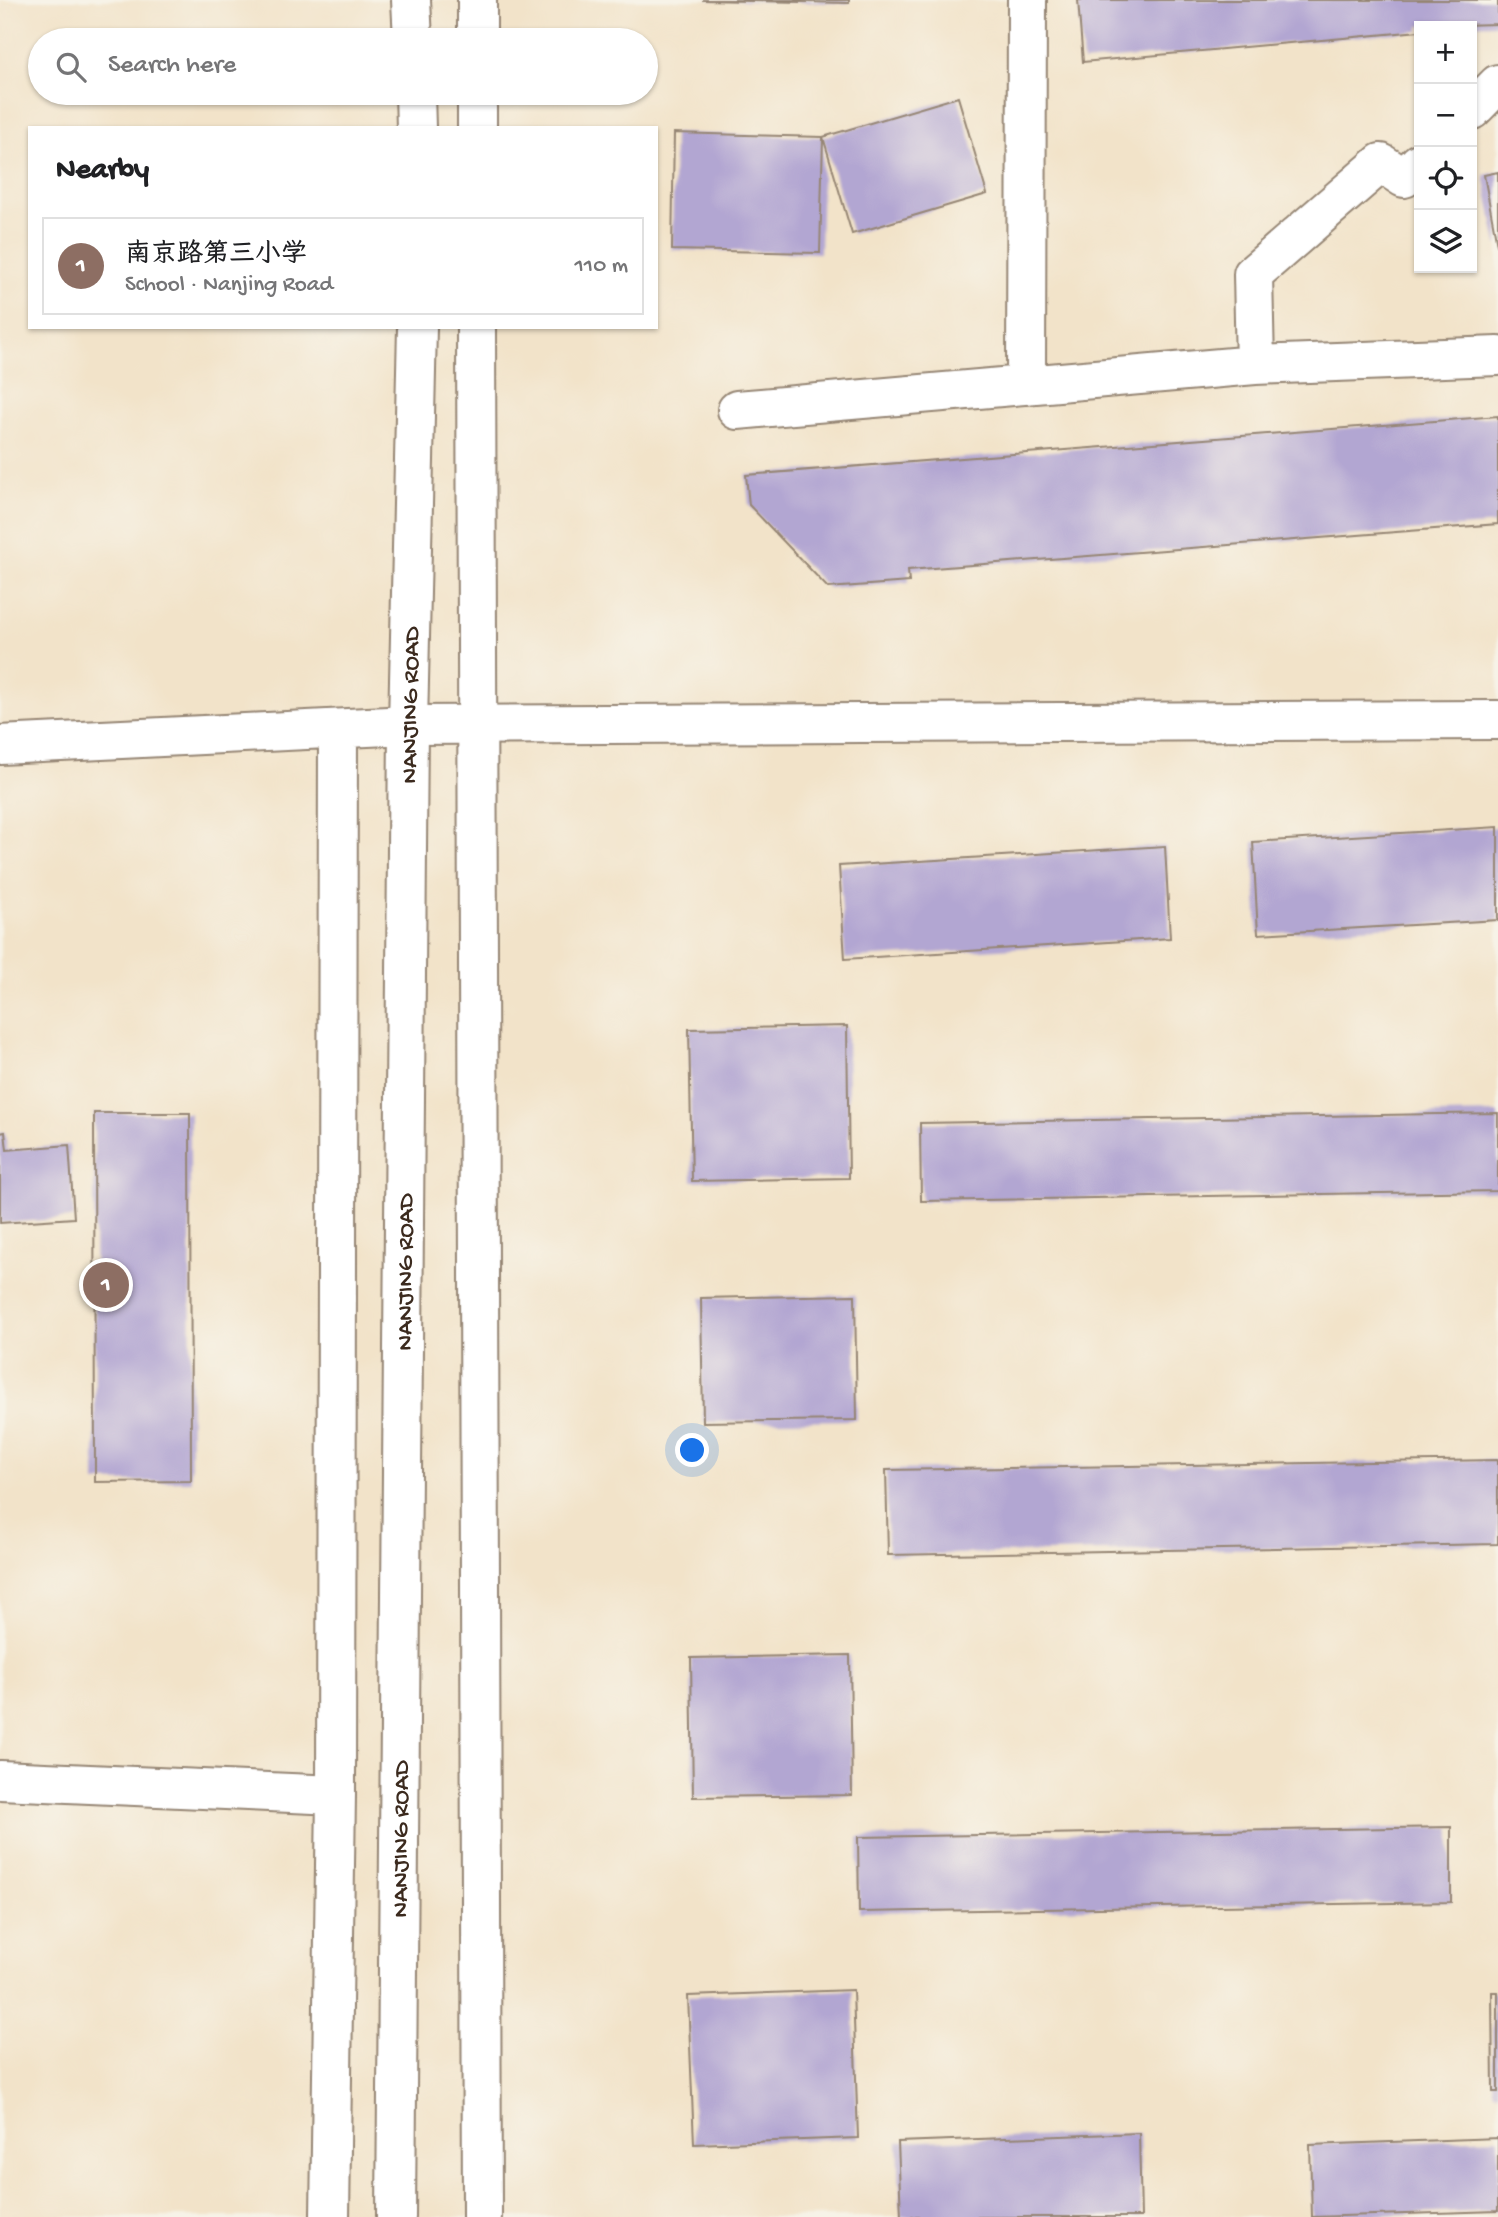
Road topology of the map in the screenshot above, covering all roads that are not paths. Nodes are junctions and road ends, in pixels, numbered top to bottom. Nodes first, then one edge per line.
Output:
1 (411, 0) edge
2 (477, 0) edge
3 (1027, 0) edge
4 (412, 28) edge
5 (477, 28) edge
6 (1498, 84) edge
7 (415, 105) edge
8 (477, 105) edge
9 (1477, 105) edge
10 (416, 126) edge
11 (477, 126) edge
12 (1414, 168) edge
13 (417, 329) edge
14 (476, 329) edge
15 (1498, 356) edge
16 (1255, 365) junction
17 (1026, 385) junction
18 (737, 410) dead end
19 (1498, 720) edge
20 (408, 725) junction
21 (475, 727) junction
22 (338, 729) junction
23 (0, 745) edge
24 (0, 1780) edge
25 (336, 1795) junction
26 (330, 2217) edge
27 (396, 2217) edge
28 (482, 2217) edge

1 - 4 street
2 - 5 street
3 - 17 street
6 - 9 street
7 - 10 street
8 - 11 street
12 - 16 street
13 - 20 street, NANJING ROAD
14 - 21 street
15 - 16 street
16 - 17 street
17 - 18 street
19 - 21 street
20 - 21 street
20 - 22 street
20 - 27 street, NANJING ROAD
21 - 28 street
22 - 23 street
22 - 25 street
24 - 25 street
25 - 26 street

